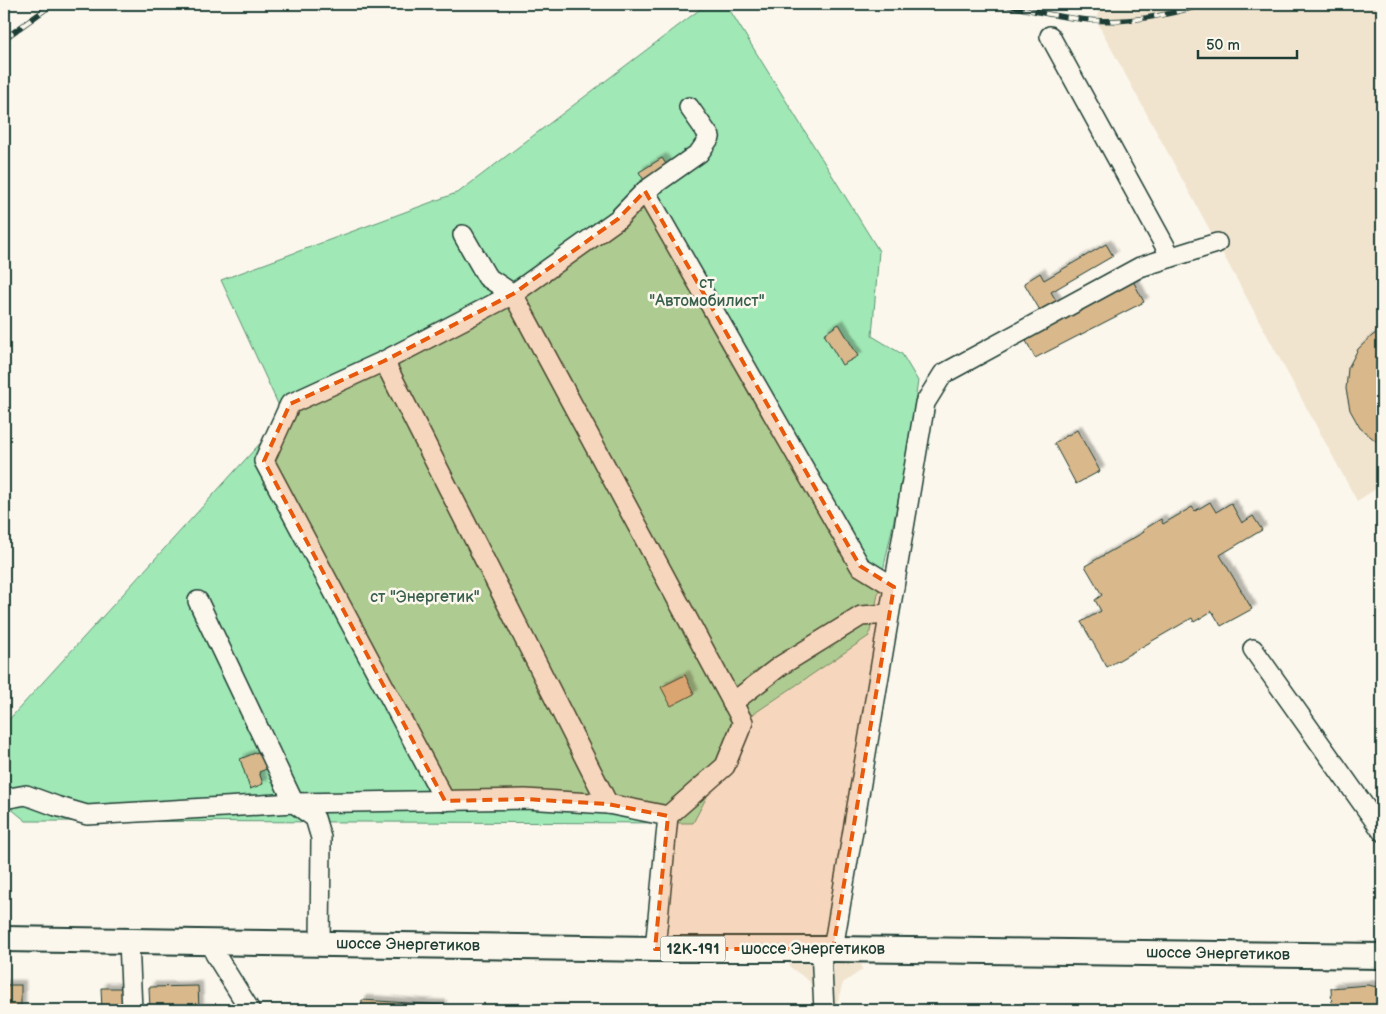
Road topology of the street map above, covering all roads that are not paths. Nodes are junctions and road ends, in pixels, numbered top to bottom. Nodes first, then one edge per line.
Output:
1 (1050, 36) dead end
2 (689, 107) dead end
3 (645, 191) junction
4 (464, 235) dead end
5 (1217, 243) dead end
6 (1171, 257) junction
7 (513, 294) junction
8 (384, 361) junction
9 (894, 586) junction
10 (198, 601) dead end
11 (889, 614) junction
12 (1253, 649) dead end
13 (732, 703) junction
14 (4, 799) edge
15 (445, 801) junction
16 (294, 803) junction
17 (608, 804) junction
18 (668, 816) junction
19 (1382, 831) edge
20 (4, 939) edge
21 (129, 941) junction
22 (216, 942) junction
23 (320, 944) junction
24 (655, 949) junction
25 (827, 949) junction
26 (1382, 956) edge
27 (132, 1010) edge
28 (250, 1010) edge
29 (824, 1010) edge

1 - 6 street
2 - 3 street
3 - 7 street
3 - 9 street
4 - 7 street
5 - 6 street
6 - 9 street
7 - 8 street
7 - 13 street
8 - 15 street
8 - 17 street
9 - 11 street
10 - 16 street
11 - 13 street
11 - 25 street
12 - 19 street
13 - 18 street
14 - 16 street
15 - 16 street
15 - 17 street
16 - 23 street
17 - 18 street
18 - 24 street
20 - 21 main road, шоссе Энергетиков / 12К-191
21 - 22 main road, шоссе Энергетиков / 12К-191
21 - 27 street
22 - 23 main road, шоссе Энергетиков / 12К-191
22 - 28 street
23 - 24 main road, шоссе Энергетиков / 12К-191
24 - 25 main road, шоссе Энергетиков / 12К-191
25 - 26 main road, шоссе Энергетиков / 12К-191
25 - 29 street

